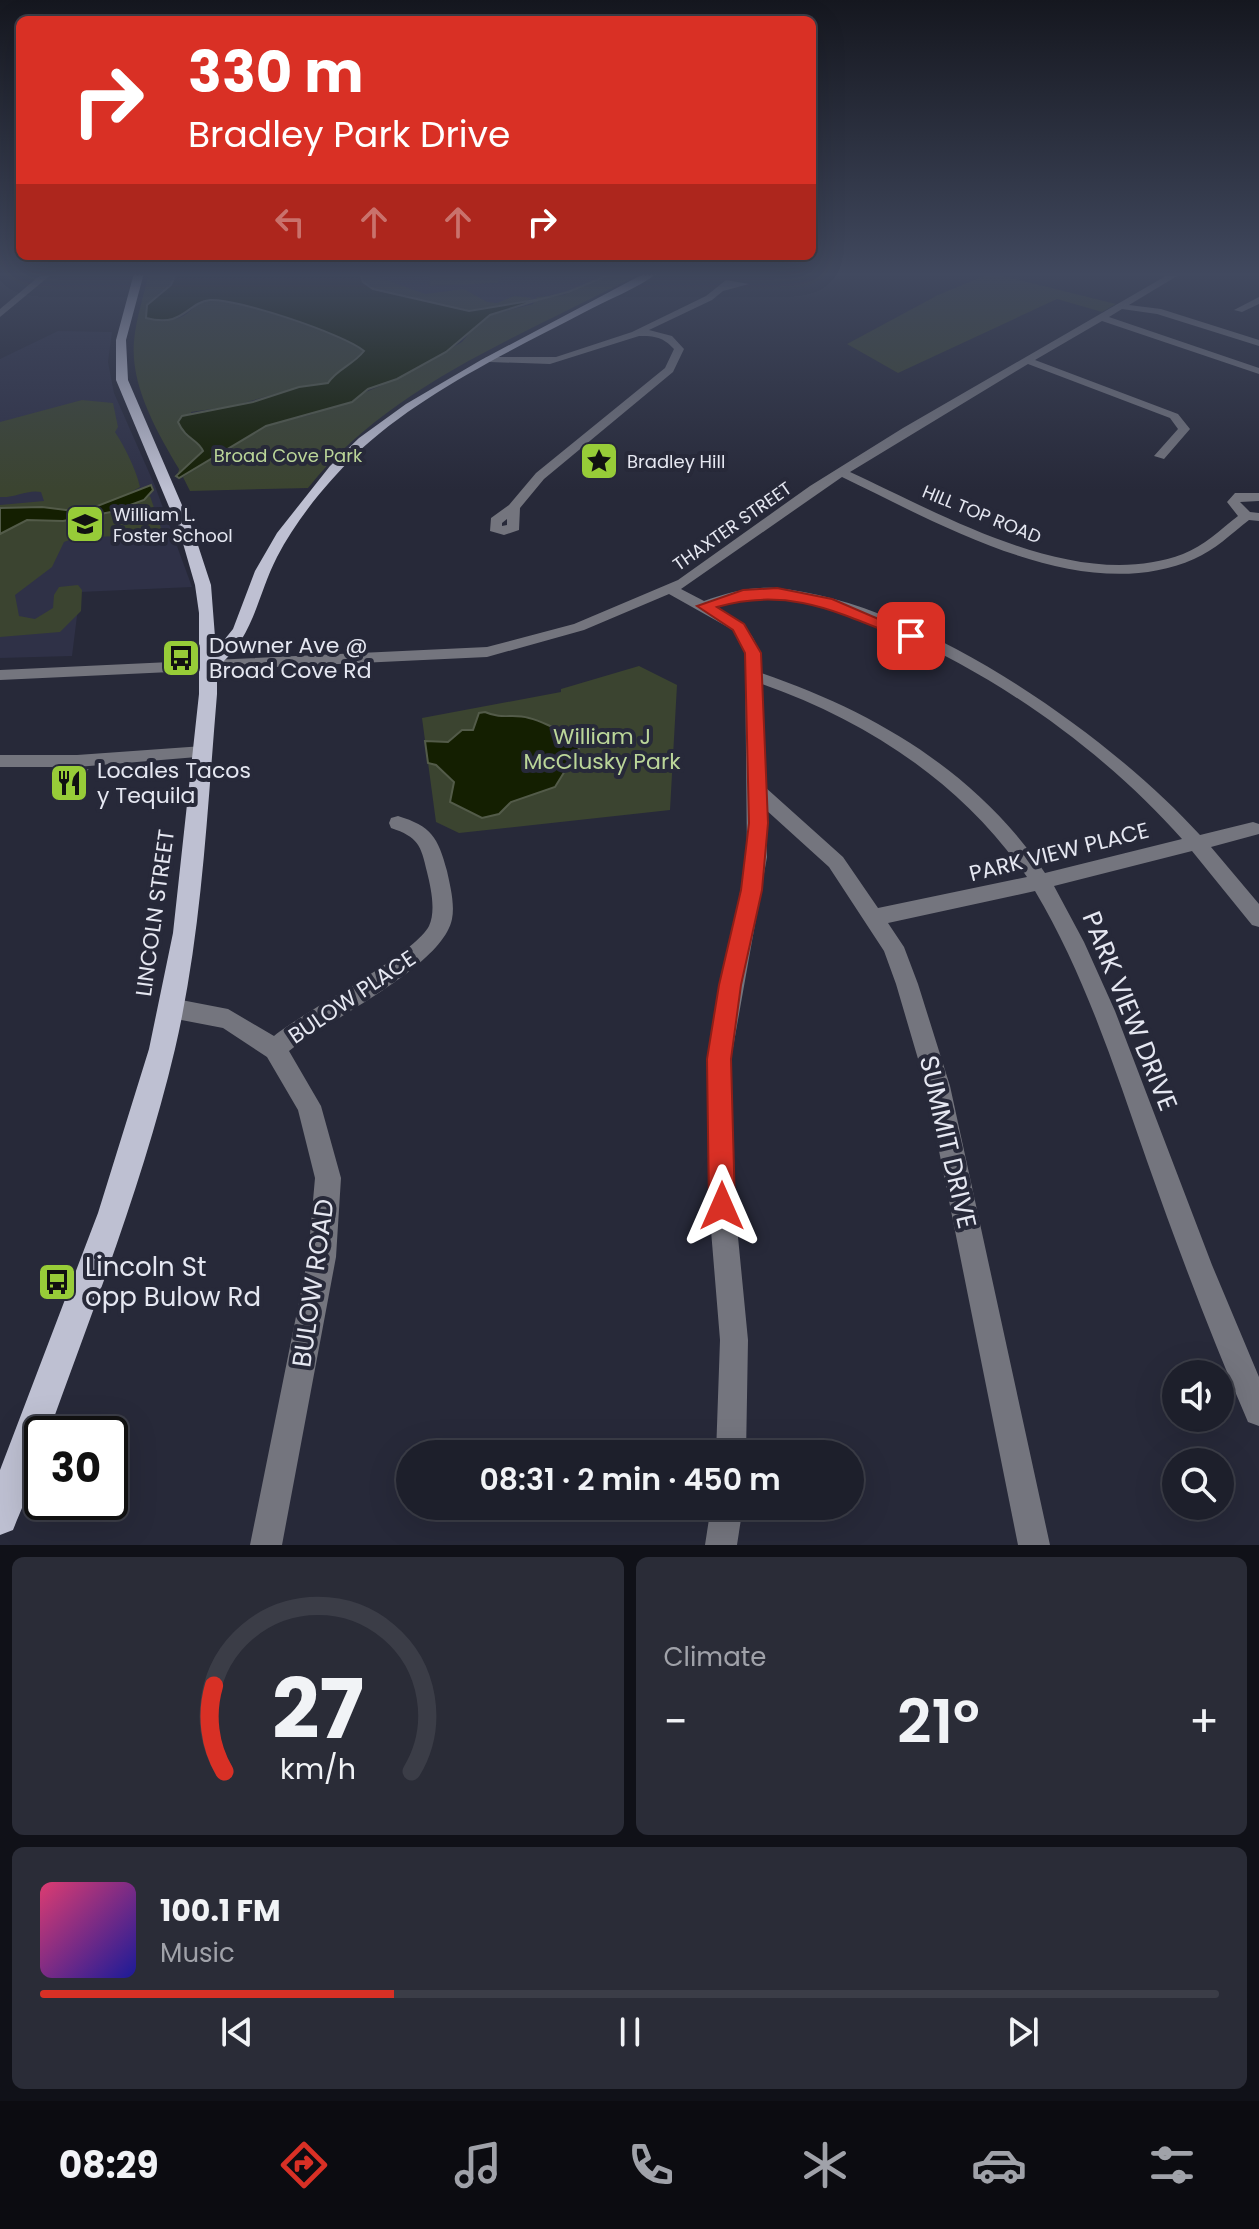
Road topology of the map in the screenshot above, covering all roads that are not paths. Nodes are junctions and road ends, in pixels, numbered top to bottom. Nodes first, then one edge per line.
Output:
1 (121, 345) edge
2 (514, 345) edge
3 (516, 345) edge
4 (600, 345) edge
5 (676, 345) edge
6 (1055, 345) edge
7 (1182, 345) edge
8 (525, 358) junction
9 (490, 359) junction
10 (1026, 360) junction
11 (1259, 371) edge
12 (1160, 456) dead end
13 (841, 472) junction
14 (1259, 497) edge
15 (514, 508) dead end
16 (1252, 516) edge
17 (671, 589) junction
18 (704, 606) junction
19 (209, 664) junction
20 (0, 675) edge
21 (754, 676) junction
22 (203, 752) junction
23 (0, 761) edge
24 (757, 791) junction
25 (398, 823) dead end
26 (1253, 829) dead end
27 (1195, 842) junction
28 (1040, 880) junction
29 (875, 917) junction
30 (1259, 919) edge
31 (171, 1008) junction
32 (275, 1049) junction
33 (1259, 1411) edge
34 (731, 1440) edge
35 (0, 1517) edge
36 (725, 1520) edge
37 (266, 1545) edge
38 (721, 1545) edge
39 (1034, 1545) edge

1 - 19 main road, LINCOLN STREET
2 - 9 main road
3 - 8 street
4 - 8 street
5 - 15 street
6 - 10 street, THAXTER STREET
7 - 11 street
8 - 9 street
9 - 19 main road
10 - 12 street
10 - 13 street, THAXTER STREET
13 - 16 street, HILL TOP ROAD
13 - 17 street, THAXTER STREET
14 - 16 street, HILL TOP ROAD
17 - 18 street
17 - 19 street, THAXTER STREET
18 - 21 street
18 - 27 street
19 - 20 street, THAXTER STREET
19 - 22 main road, LINCOLN STREET
21 - 24 street
21 - 28 street, PARK VIEW DRIVE
22 - 23 street
22 - 31 main road, LINCOLN STREET
24 - 29 street, SUMMIT DRIVE
24 - 34 street
25 - 32 street, BULOW PLACE
26 - 27 street, PARK VIEW PLACE
27 - 28 street, PARK VIEW PLACE
27 - 30 street
28 - 29 street, PARK VIEW PLACE
28 - 33 street, PARK VIEW DRIVE
29 - 39 street, SUMMIT DRIVE
31 - 32 street, BULOW ROAD
31 - 35 main road, LINCOLN STREET
32 - 37 street, BULOW ROAD
36 - 38 street

